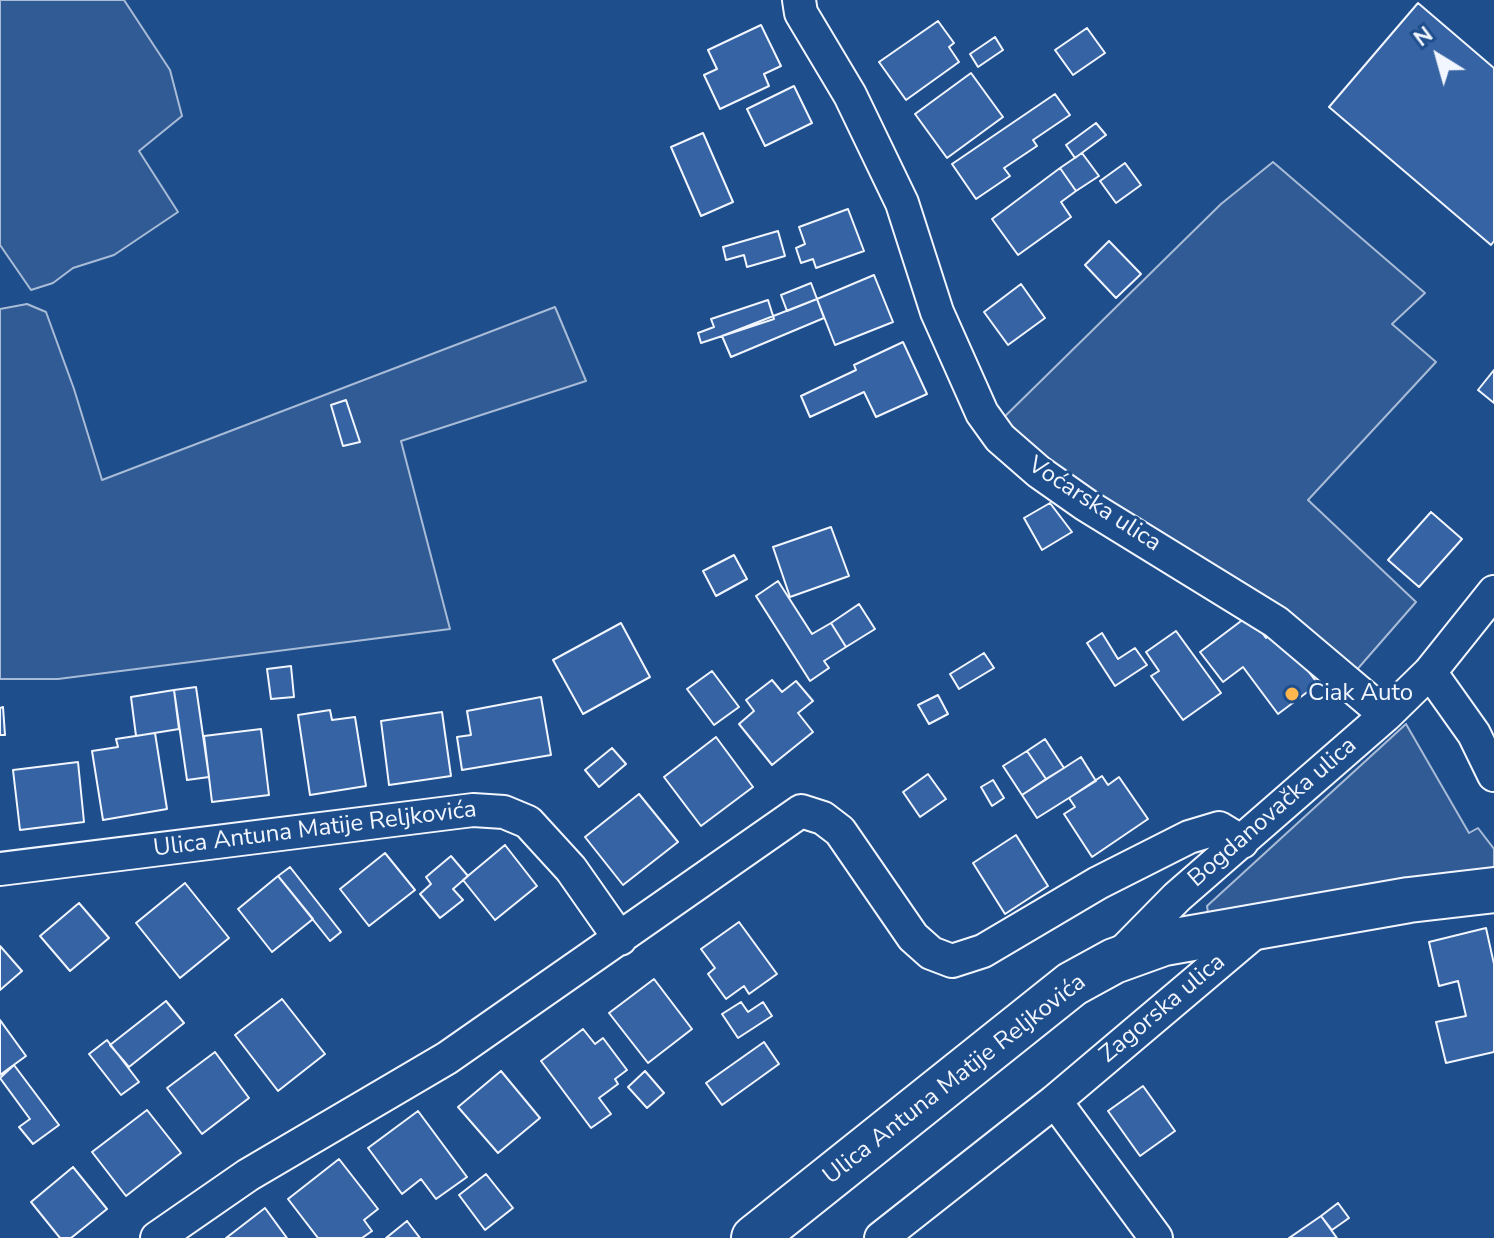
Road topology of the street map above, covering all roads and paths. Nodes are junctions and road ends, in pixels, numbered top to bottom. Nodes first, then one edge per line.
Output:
1 (799, 0) edge
2 (1494, 592) edge
3 (1430, 672) junction
4 (1386, 715) junction
5 (1494, 775) edge
6 (1242, 842) junction
7 (0, 869) edge
8 (1494, 890) edge
9 (1262, 926) junction
10 (620, 939) junction
11 (1114, 961) junction
12 (1055, 1101) junction
13 (157, 1238) edge
14 (754, 1238) edge
15 (881, 1238) edge
16 (1156, 1238) edge

1 - 4 street, Voćarska ulica
2 - 3 street, Bogdanovačka ulica
3 - 4 street, Bogdanovačka ulica
3 - 5 street
4 - 6 street, Bogdanovačka ulica
6 - 10 street
6 - 11 street, Bogdanovačka ulica
7 - 10 street, Ulica Antuna Matije Reljkovića
8 - 9 main road
9 - 11 main road, Ulica Antuna Matije Reljkovića
9 - 12 street, Zagorska ulica
10 - 13 street
11 - 14 main road, Ulica Antuna Matije Reljkovića
12 - 15 street, Zagorska ulica
12 - 16 street

